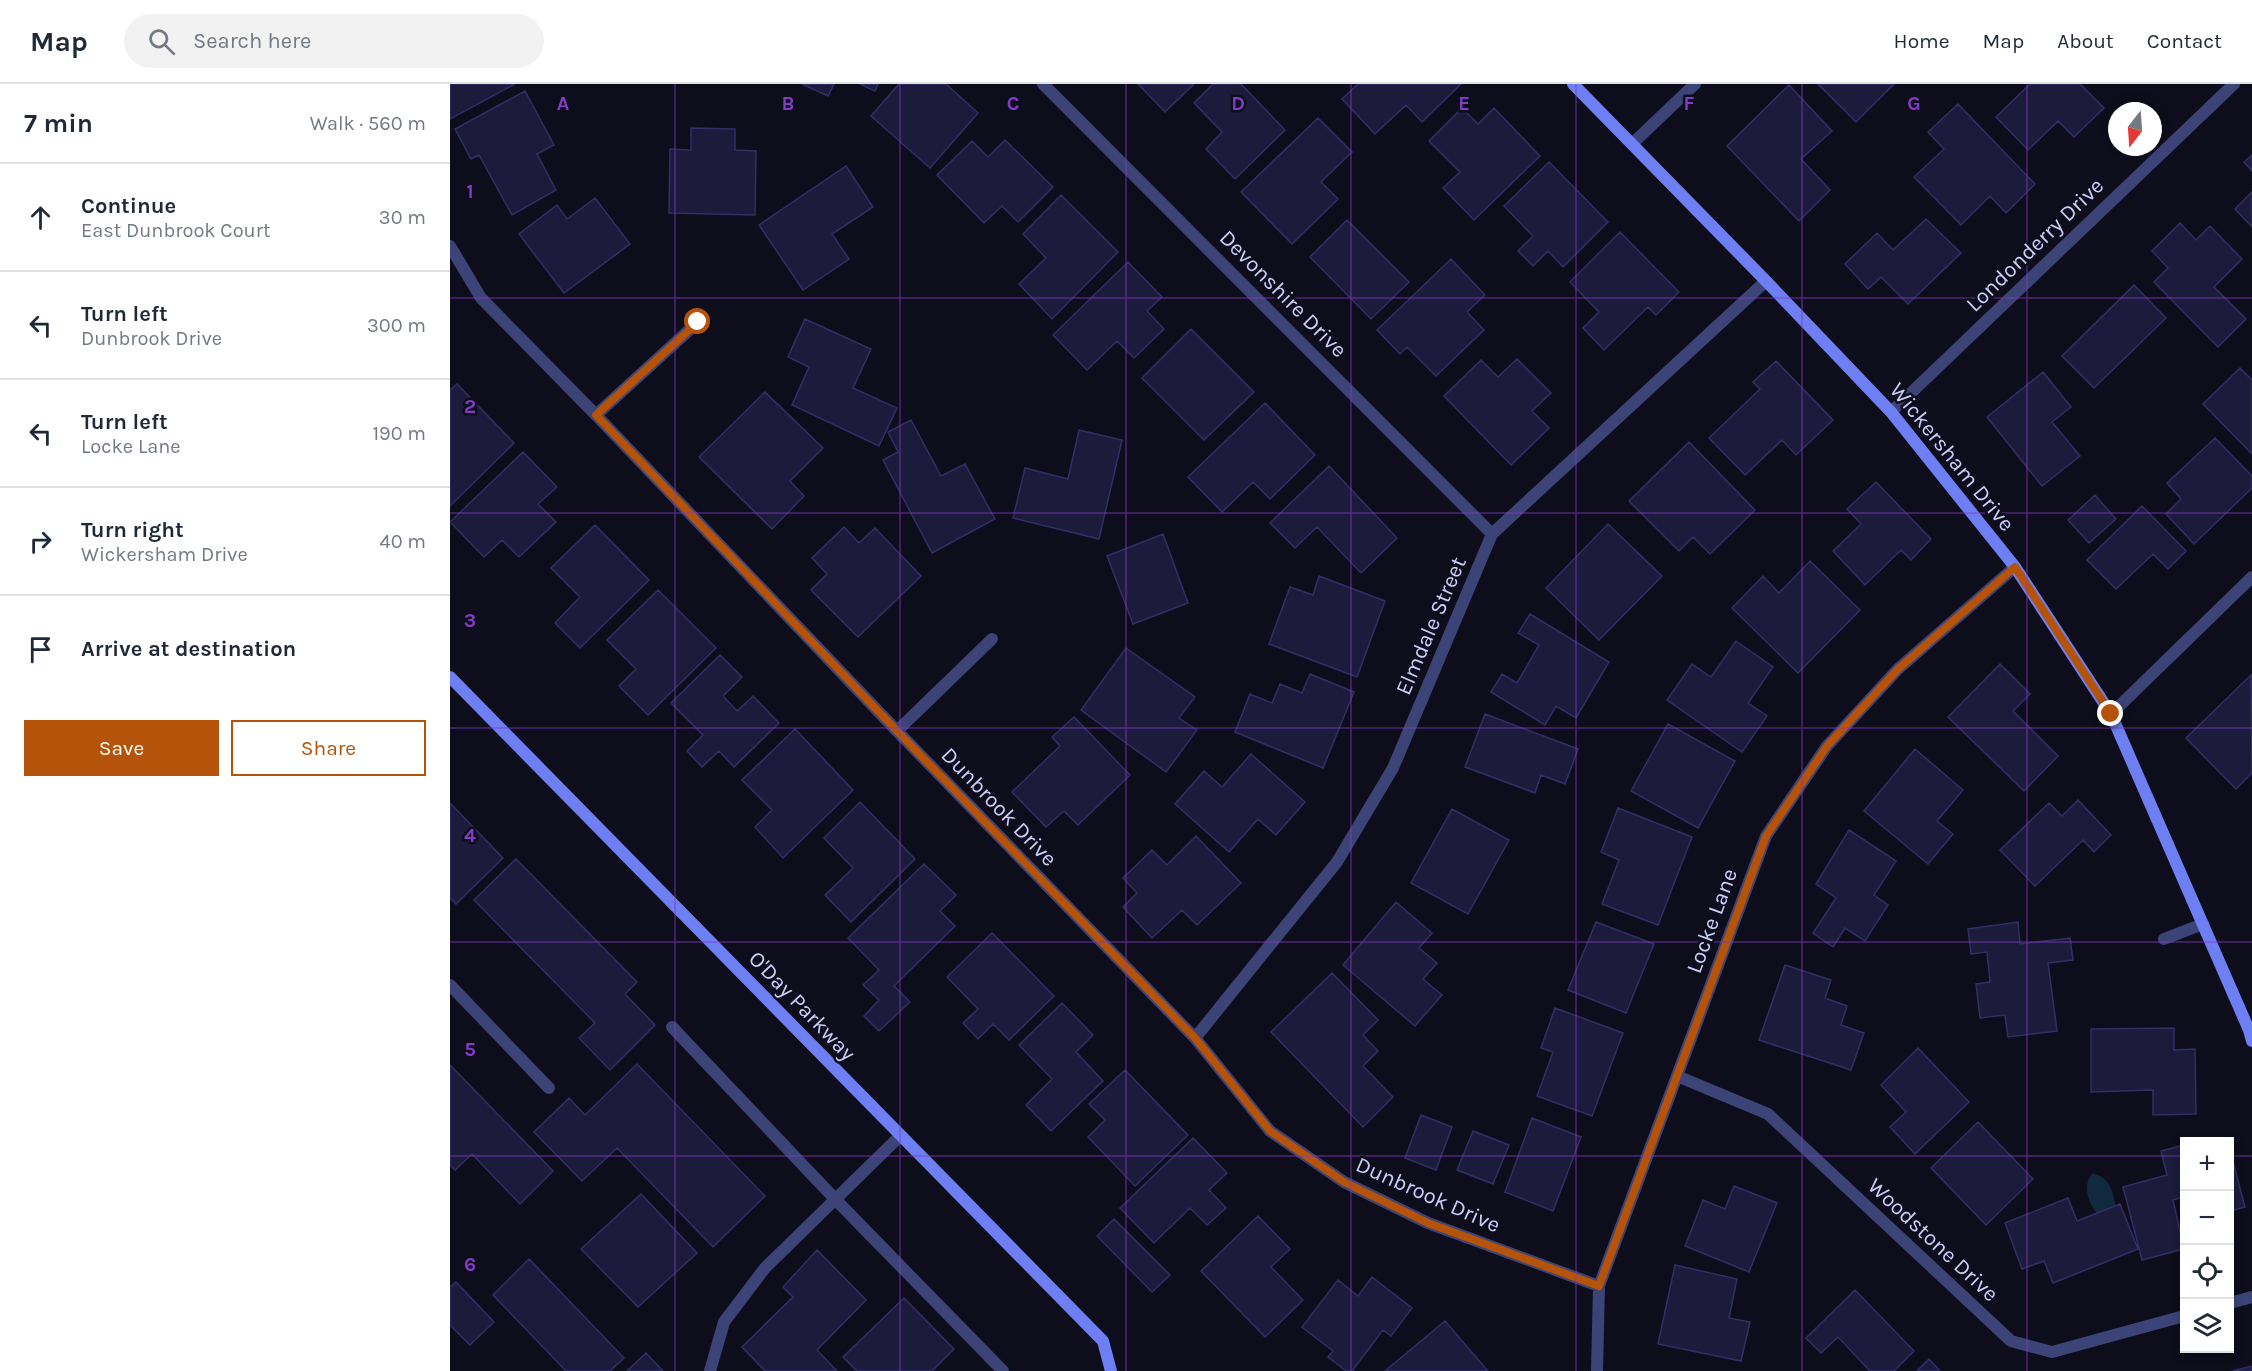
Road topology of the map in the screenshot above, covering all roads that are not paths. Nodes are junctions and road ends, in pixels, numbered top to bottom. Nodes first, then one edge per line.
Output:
1 (1043, 84) edge
2 (1573, 84) edge
3 (1695, 84) edge
4 (2234, 84) edge
5 (1632, 144) junction
6 (450, 246) edge
7 (1766, 281) junction
8 (698, 322) dead end
9 (1890, 412) junction
10 (596, 415) junction
11 (1492, 534) junction
12 (2015, 567) junction
13 (2252, 577) edge
14 (992, 639) dead end
15 (450, 677) edge
16 (2111, 714) junction
17 (897, 731) junction
18 (2203, 924) junction
19 (2164, 939) dead end
20 (450, 986) edge
21 (672, 1027) dead end
22 (2251, 1033) edge
23 (1195, 1038) junction
24 (1677, 1076) junction
25 (549, 1088) dead end
26 (900, 1136) junction
27 (835, 1199) junction
28 (1599, 1286) junction
29 (2252, 1297) edge
30 (2234, 1302) edge
31 (2180, 1317) edge
32 (710, 1371) edge
33 (1003, 1371) edge
34 (1111, 1371) edge
35 (1597, 1371) edge

1 - 11 street, Devonshire Drive
2 - 5 street, Wickersham Drive
3 - 5 street
4 - 9 street, Londonderry Drive
5 - 7 street, Wickersham Drive
6 - 10 street, Dunbrook Drive
7 - 9 street, Wickersham Drive
7 - 11 street, Elmdale Street
8 - 10 street
9 - 12 street, Wickersham Drive
10 - 17 street, Dunbrook Drive
11 - 23 street, Elmdale Street
12 - 16 street, Wickersham Drive
12 - 24 street, Locke Lane
13 - 16 street
14 - 17 street
15 - 26 street, O'Day Parkway
16 - 18 street, Wickersham Drive
17 - 23 street, Dunbrook Drive
18 - 19 street
18 - 22 street, Wickersham Drive
20 - 25 street
21 - 27 street
23 - 28 street, Dunbrook Drive
24 - 28 street, Locke Lane
24 - 31 street, Woodstone Drive
26 - 27 street
26 - 34 street, O'Day Parkway
27 - 32 street
27 - 33 street
28 - 35 street, Locke Lane
29 - 30 street

